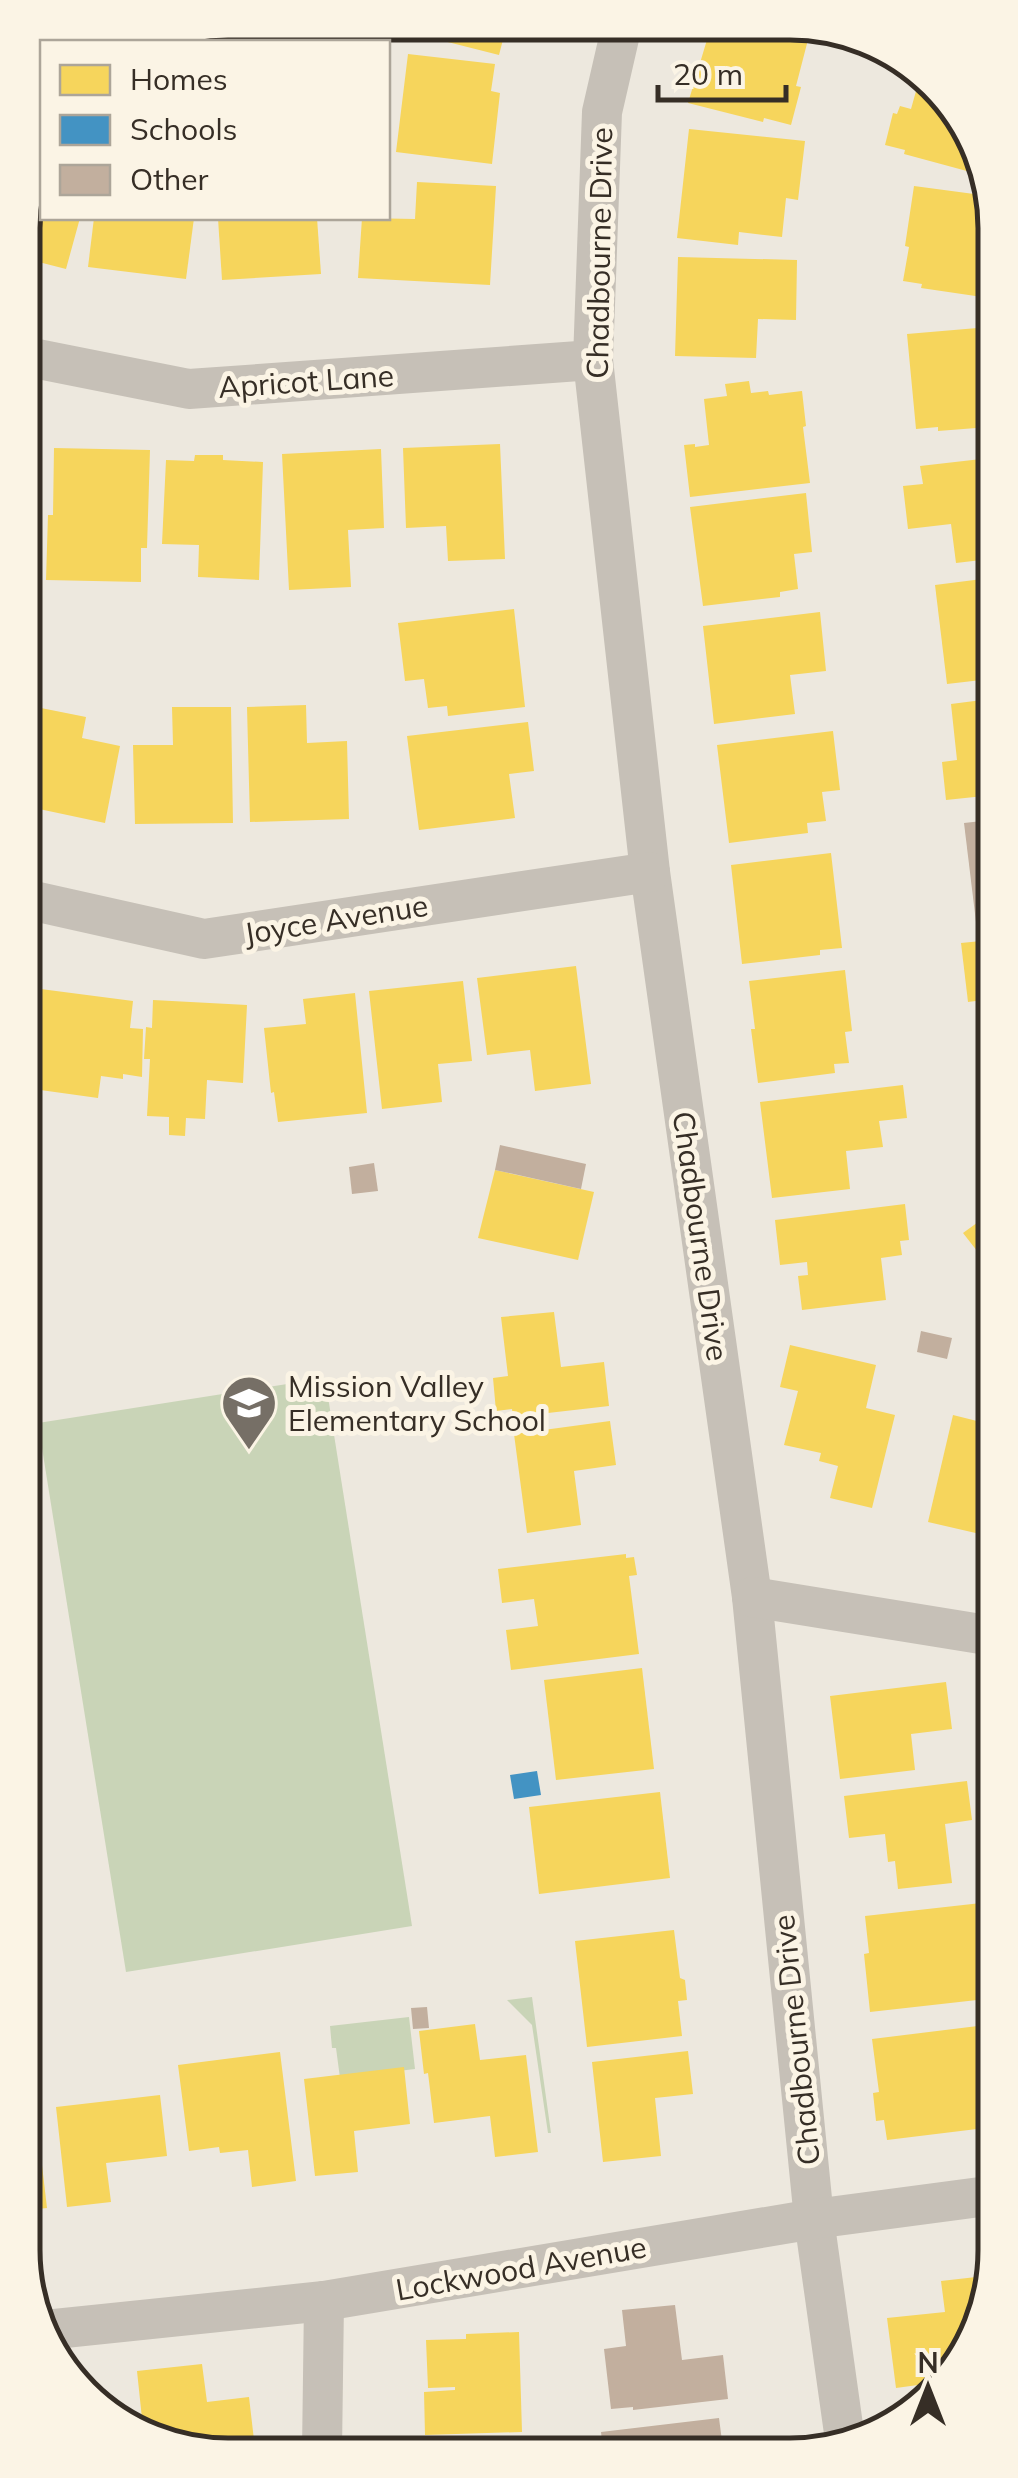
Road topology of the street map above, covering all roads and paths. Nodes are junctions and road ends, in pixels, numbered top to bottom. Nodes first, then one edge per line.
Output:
1 (619, 40) edge
2 (40, 359) edge
3 (592, 360) junction
4 (650, 872) junction
5 (40, 902) edge
6 (752, 1598) junction
7 (978, 1634) edge
8 (978, 2197) edge
9 (814, 2219) junction
10 (324, 2301) junction
11 (57, 2329) edge
12 (844, 2430) edge
13 (322, 2438) edge

1 - 3 street, Chadbourne Drive
2 - 3 street, Apricot Lane
3 - 4 street, Chadbourne Drive
4 - 5 street, Joyce Avenue
4 - 6 street, Chadbourne Drive
6 - 7 street
6 - 9 street, Chadbourne Drive
8 - 9 street, Lockwood Avenue
9 - 10 street, Lockwood Avenue
9 - 12 street, Chadbourne Drive
10 - 11 street, Lockwood Avenue
10 - 13 street

